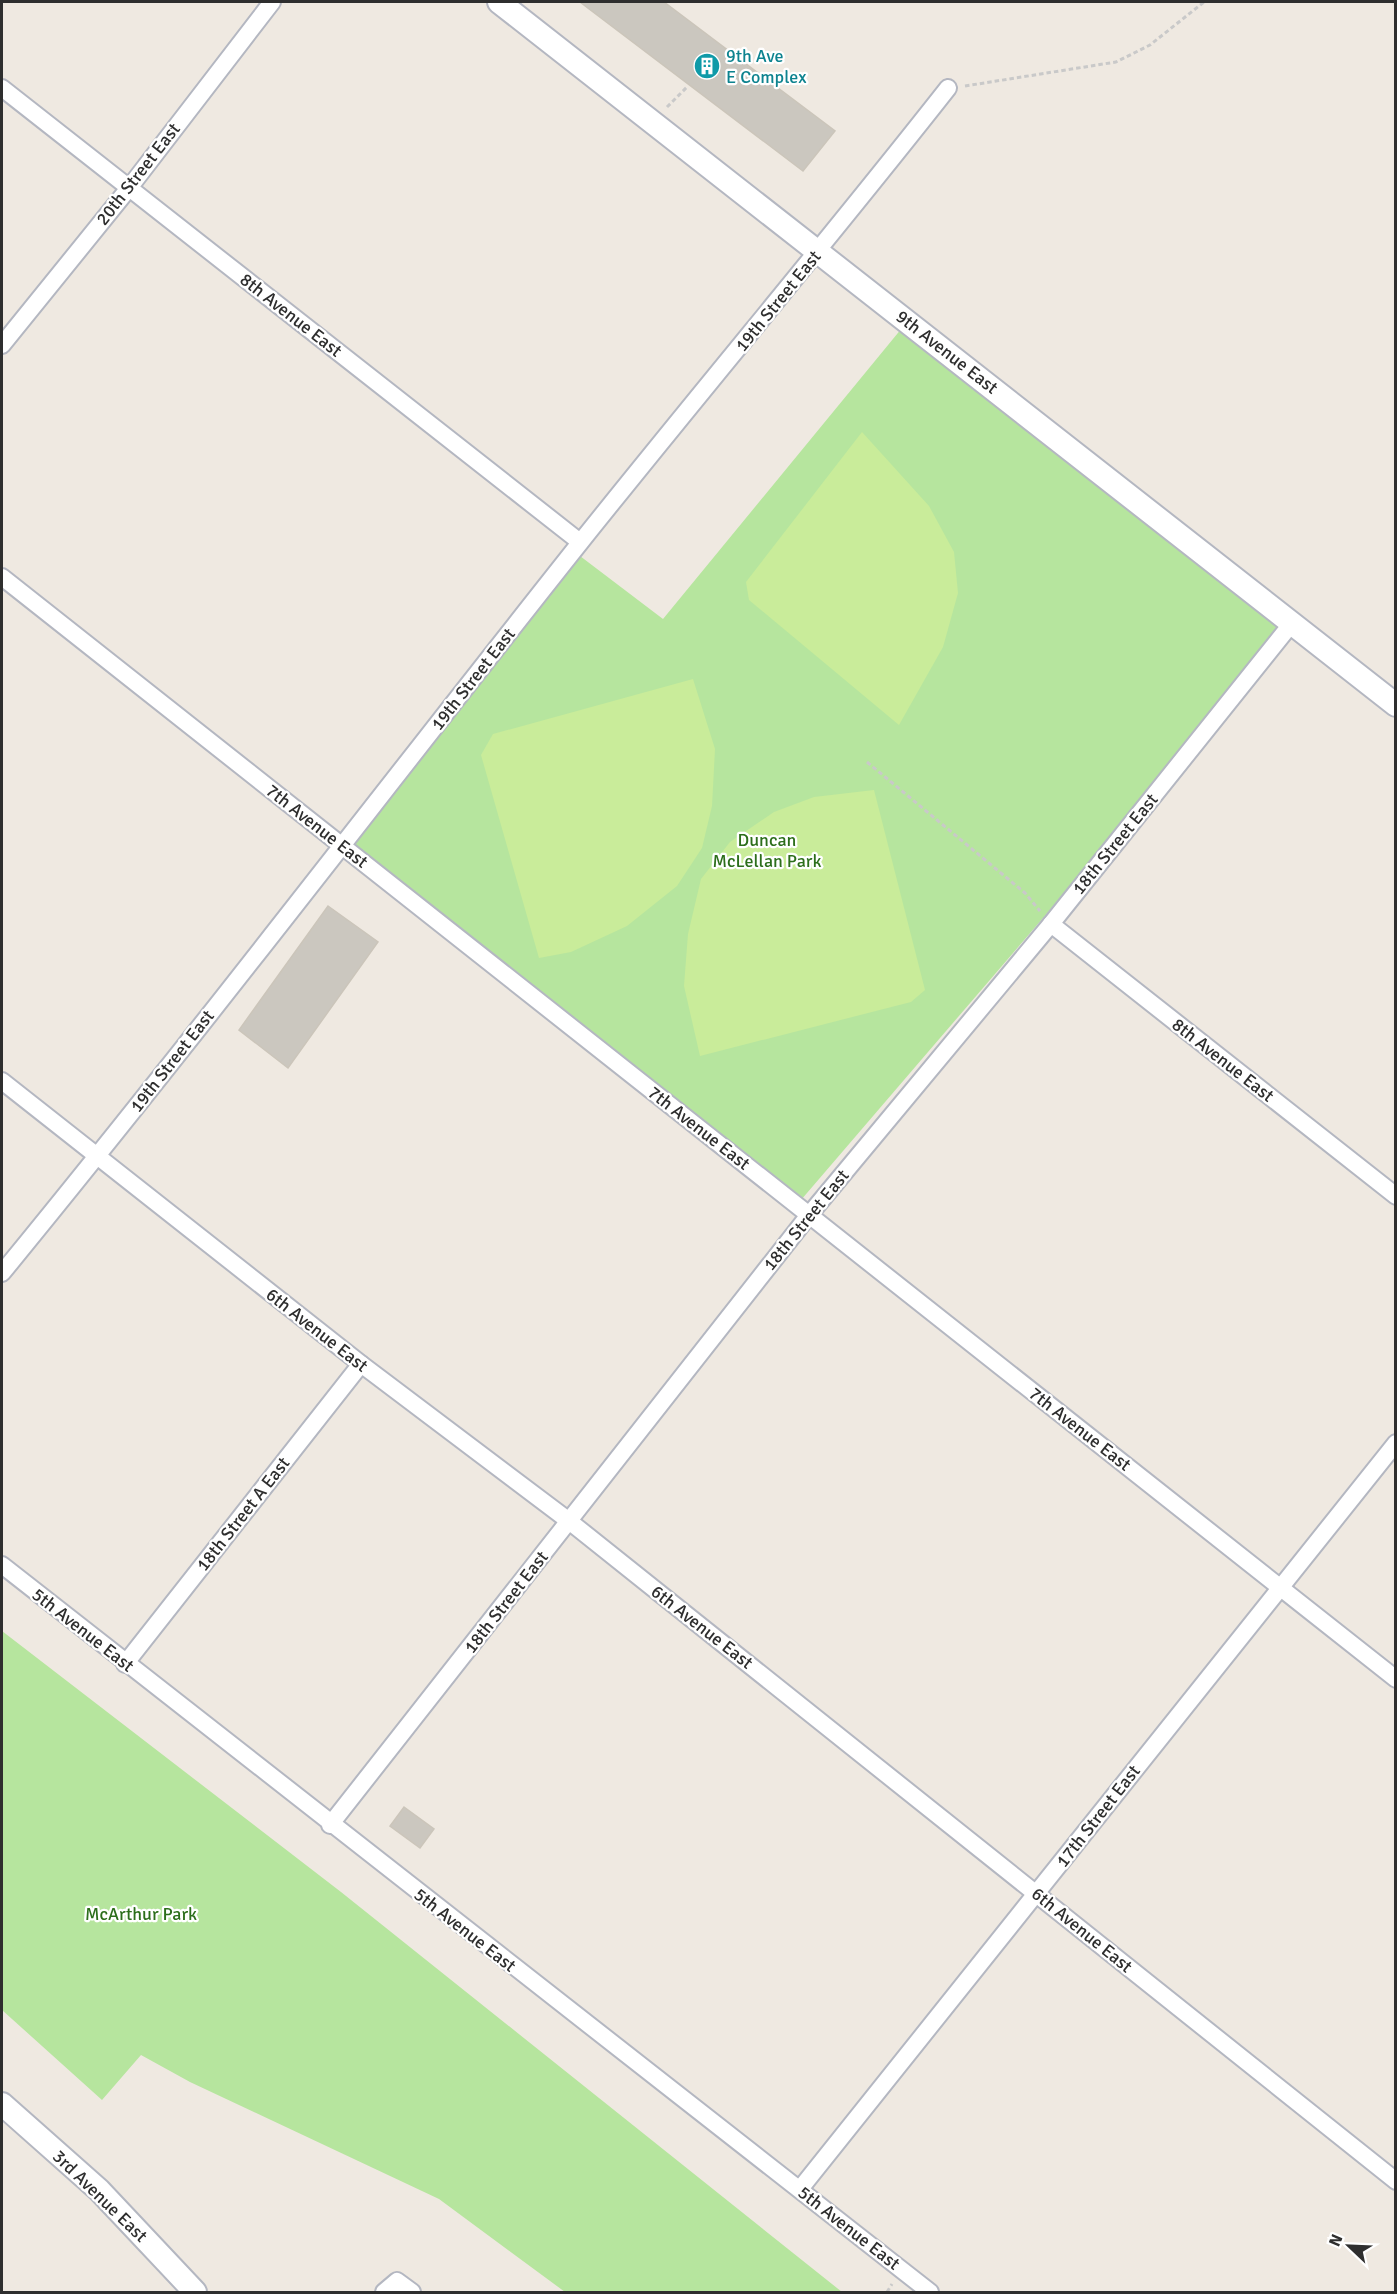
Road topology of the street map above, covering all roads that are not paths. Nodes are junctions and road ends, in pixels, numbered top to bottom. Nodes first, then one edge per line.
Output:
1 (272, 2) edge
2 (498, 2) edge
3 (2, 88) edge
4 (948, 88) road end
5 (129, 188) junction
6 (819, 252) junction
7 (2, 345) edge
8 (580, 542) junction
9 (2, 577) edge
10 (1292, 623) junction
11 (1395, 705) edge
12 (342, 846) junction
13 (1051, 924) junction
14 (2, 1081) edge
15 (97, 1157) junction
16 (1395, 1196) edge
17 (809, 1215) junction
18 (2, 1274) edge
19 (361, 1364) junction
20 (1395, 1443) edge
21 (569, 1521) junction
22 (2, 1565) edge
23 (1279, 1587) junction
24 (125, 1664) junction
25 (1395, 1679) edge
26 (330, 1824) junction
27 (1036, 1893) junction
28 (2, 2104) edge
29 (1395, 2181) edge
30 (800, 2189) junction
31 (195, 2292) edge
32 (384, 2292) edge
33 (412, 2292) edge
34 (930, 2292) edge

1 - 5 street, 20th Street East
2 - 6 street, 9th Avenue East
3 - 5 street, 8th Avenue East
4 - 6 street, 19th Street East
5 - 7 street, 20th Street East
5 - 8 street, 8th Avenue East
6 - 8 street, 19th Street East
6 - 10 street, 9th Avenue East
8 - 12 street, 19th Street East
9 - 12 street, 7th Avenue East
10 - 11 street, 9th Avenue East
10 - 13 street, 18th Street East
12 - 15 street, 19th Street East
12 - 17 street, 7th Avenue East
13 - 16 street, 8th Avenue East
13 - 17 street, 18th Street East
14 - 15 street, 6th Avenue East
15 - 18 street, 19th Street East
15 - 19 street, 6th Avenue East
17 - 21 street, 18th Street East
17 - 23 street, 7th Avenue East
19 - 21 street, 6th Avenue East
19 - 24 street, 18th Street A East
20 - 23 street, 17th Street East
21 - 26 street, 18th Street East
21 - 27 street, 6th Avenue East
22 - 24 street, 5th Avenue East
23 - 25 street, 7th Avenue East
23 - 27 street, 17th Street East
24 - 26 street, 5th Avenue East
26 - 30 street, 5th Avenue East
27 - 29 street, 6th Avenue East
27 - 30 street, 17th Street East
28 - 31 street, 3rd Avenue East
30 - 34 street, 5th Avenue East
32 - 33 street

